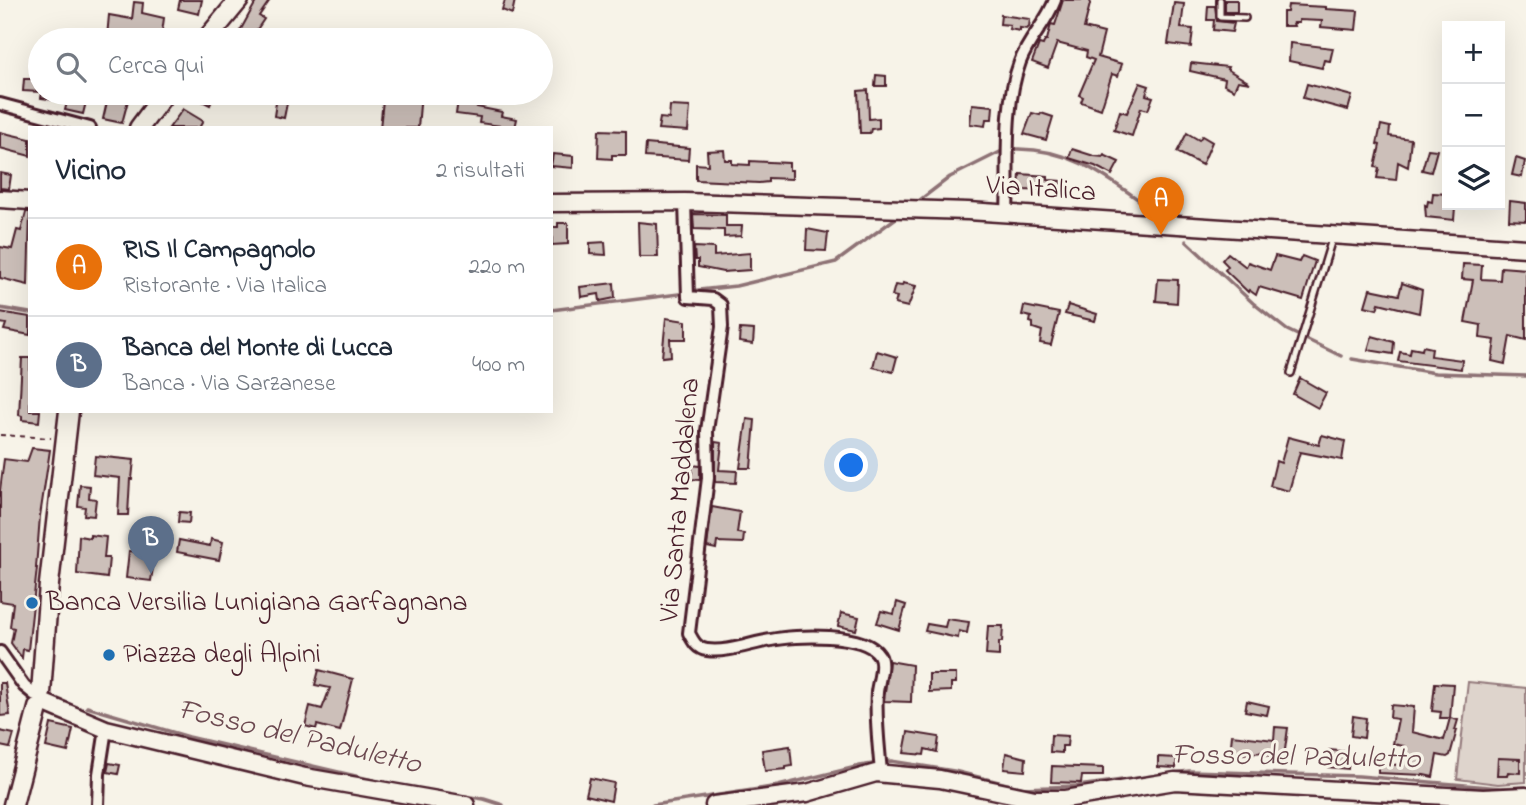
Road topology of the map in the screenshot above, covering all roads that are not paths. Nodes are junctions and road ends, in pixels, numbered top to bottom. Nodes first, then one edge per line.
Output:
1 (239, 0) edge
2 (1055, 0) edge
3 (1220, 0) edge
4 (1245, 18) dead end
5 (216, 28) edge
6 (0, 104) edge
7 (156, 105) edge
8 (82, 126) edge
9 (140, 126) edge
10 (4, 199) edge
11 (28, 201) edge
12 (685, 202) junction
13 (553, 203) edge
14 (28, 205) edge
15 (1007, 215) junction
16 (1333, 236) junction
17 (1526, 248) edge
18 (1291, 373) dead end
19 (69, 413) edge
20 (0, 652) edge
21 (40, 700) junction
22 (106, 729) junction
23 (880, 766) junction
24 (1526, 796) edge
25 (1482, 802) edge
26 (13, 805) edge
27 (98, 805) edge
28 (466, 805) edge
29 (714, 805) edge

1 - 5 main road
2 - 15 street
3 - 4 lane
6 - 8 street
7 - 9 main road
10 - 11 street
10 - 14 street
12 - 13 street, Via Italica
12 - 15 street, Via Italica
12 - 23 street, Via Santa Maddalena
15 - 16 street, Via Italica
16 - 17 street, Via Italica
16 - 18 lane
19 - 21 main road
20 - 21 street
21 - 22 street
21 - 26 main road
22 - 27 street
22 - 28 street
23 - 25 street
23 - 29 street
24 - 25 street

